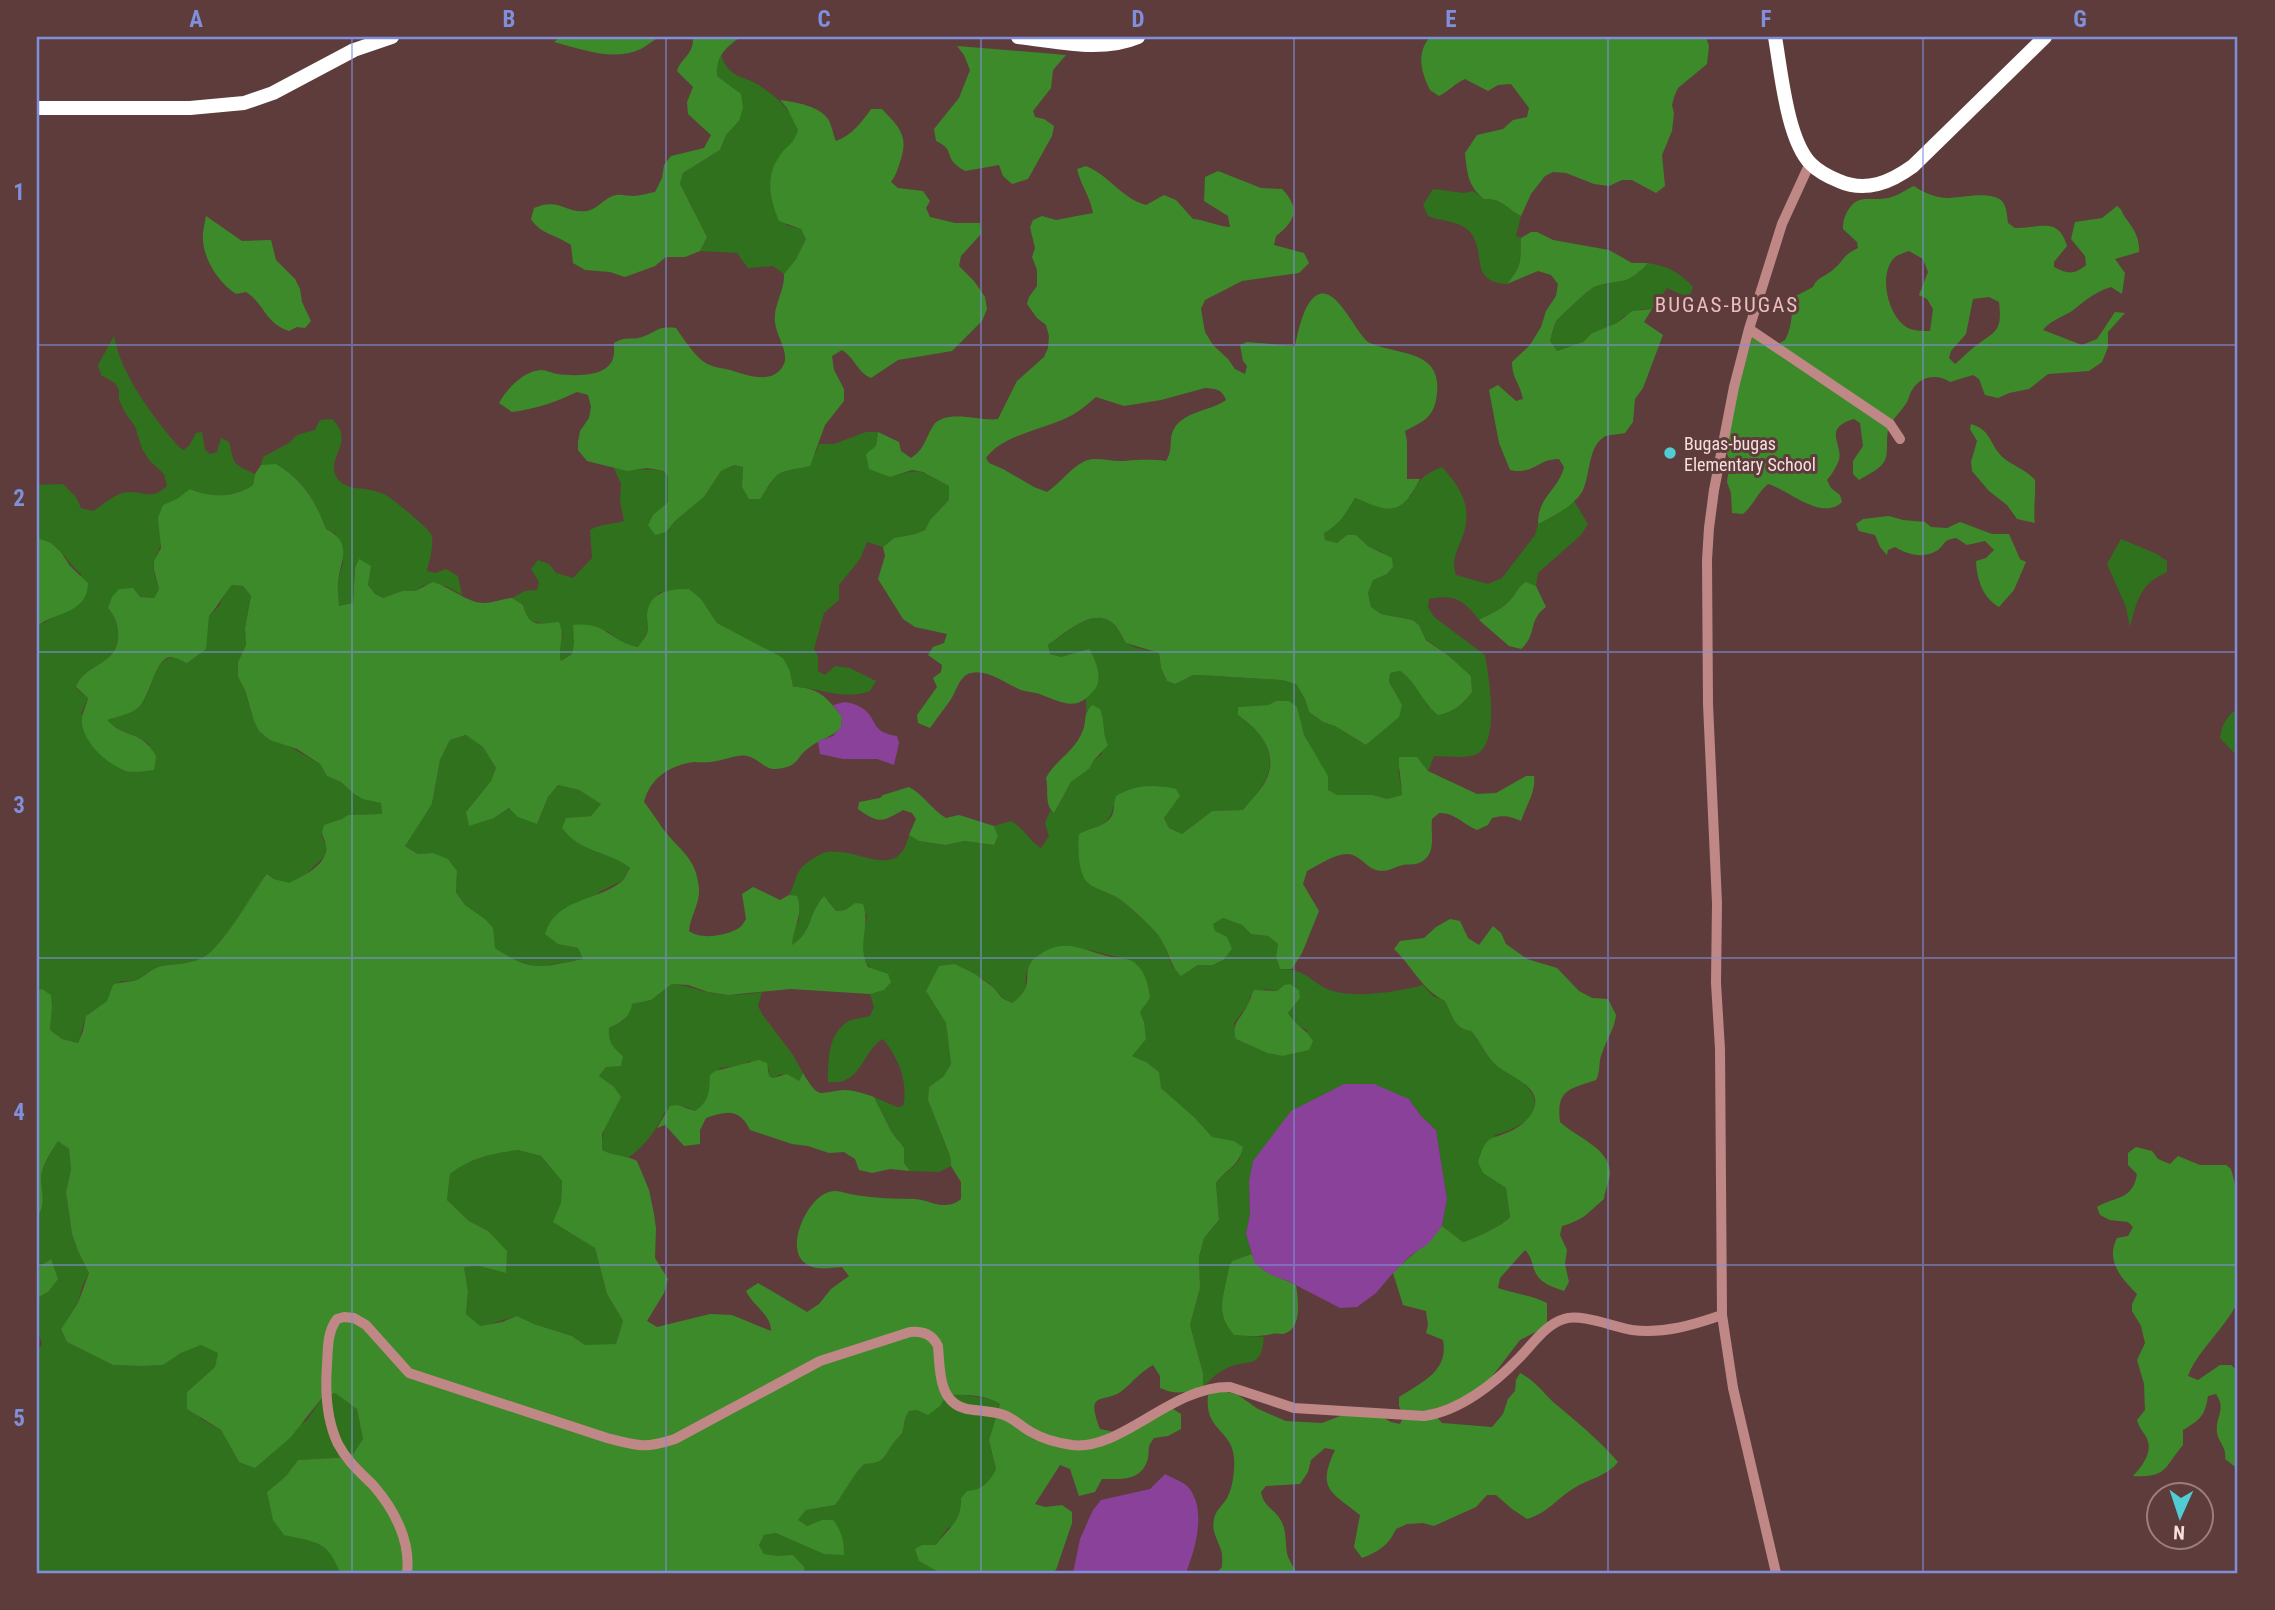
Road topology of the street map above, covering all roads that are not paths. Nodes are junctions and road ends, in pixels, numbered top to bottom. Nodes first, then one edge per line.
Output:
1 (391, 37) edge
2 (1018, 37) edge
3 (1138, 37) edge
4 (1775, 37) edge
5 (2045, 37) edge
6 (37, 107) edge
7 (1810, 163) junction
8 (1749, 329) junction
9 (1900, 439) dead end
10 (1722, 1315) junction
11 (407, 1573) edge
12 (1776, 1573) edge

1 - 6 highway
2 - 3 highway
4 - 7 highway
5 - 7 highway
7 - 8 street
8 - 9 street
8 - 10 street
10 - 11 street
10 - 12 street

